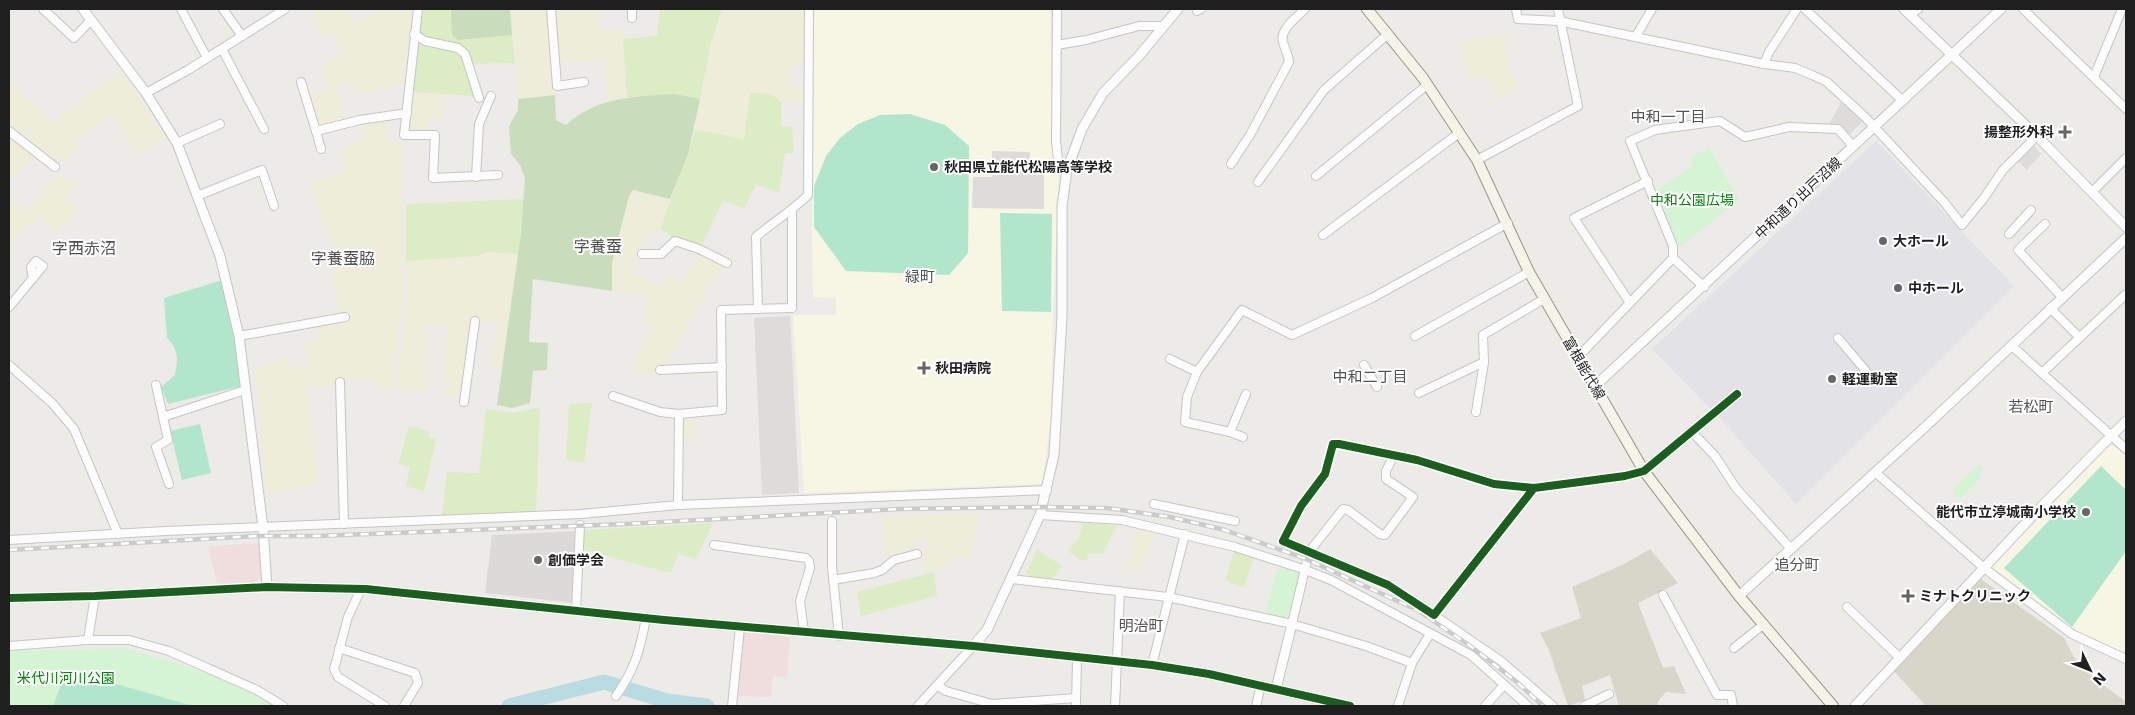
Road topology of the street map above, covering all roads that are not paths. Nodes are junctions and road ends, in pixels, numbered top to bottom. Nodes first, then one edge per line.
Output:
1 (42, 9) edge
2 (83, 9) edge
3 (182, 9) edge
4 (223, 9) edge
5 (285, 9) edge
6 (418, 9) edge
7 (551, 9) edge
8 (632, 9) edge
9 (809, 9) edge
10 (1057, 9) edge
11 (1178, 9) edge
12 (1306, 9) edge
13 (1368, 9) edge
14 (1516, 9) edge
15 (1558, 9) edge
16 (1652, 9) edge
17 (1797, 9) edge
18 (1805, 9) edge
19 (2001, 9) edge
20 (2023, 9) edge
21 (2122, 9) edge
22 (2126, 10) edge
23 (1911, 11) edge
24 (632, 18) dead end
25 (91, 20) junction
26 (1560, 21) junction
27 (1163, 26) junction
28 (414, 34) junction
29 (1388, 34) junction
30 (242, 36) junction
31 (1636, 36) junction
32 (1057, 45) junction
33 (222, 49) junction
34 (1953, 54) junction
35 (207, 58) junction
36 (1764, 64) junction
37 (2094, 77) junction
38 (301, 82) dead end
39 (584, 82) dead end
40 (1427, 85) junction
41 (146, 93) junction
42 (491, 96) dead end
43 (2126, 96) edge
44 (479, 98) dead end
45 (1903, 100) junction
46 (2120, 103) junction
47 (2126, 110) edge
48 (407, 112) junction
49 (220, 124) dead end
50 (264, 128) dead end
51 (1874, 128) junction
52 (9, 131) edge
53 (316, 131) junction
54 (1459, 133) junction
55 (2037, 136) junction
56 (177, 143) junction
57 (1853, 146) junction
58 (321, 149) dead end
59 (2126, 158) edge
60 (1477, 160) junction
61 (1231, 164) dead end
62 (54, 167) dead end
63 (1067, 170) junction
64 (498, 175) dead end
65 (1316, 176) dead end
66 (476, 177) junction
67 (1648, 181) junction
68 (1258, 182) dead end
69 (2092, 192) junction
70 (197, 196) junction
71 (274, 206) dead end
72 (2031, 210) dead end
73 (792, 211) junction
74 (1508, 223) junction
75 (2046, 224) dead end
76 (2126, 227) edge
77 (2009, 234) dead end
78 (1323, 235) dead end
79 (2126, 238) edge
80 (642, 254) dead end
81 (1673, 258) junction
82 (727, 263) dead end
83 (1529, 272) junction
84 (33, 278) dead end
85 (1704, 287) junction
86 (2126, 294) edge
87 (2062, 298) junction
88 (1544, 299) junction
89 (1630, 303) junction
90 (9, 307) edge
91 (758, 308) junction
92 (2050, 308) junction
93 (345, 317) dead end
94 (475, 321) dead end
95 (239, 336) junction
96 (1415, 336) dead end
97 (2079, 337) junction
98 (1838, 338) dead end
99 (2012, 346) junction
100 (1578, 357) junction
101 (1170, 359) dead end
102 (1484, 362) junction
103 (9, 365) edge
104 (1364, 365) dead end
105 (722, 367) junction
106 (660, 370) dead end
107 (1866, 371) dead end
108 (1197, 372) junction
109 (2042, 373) junction
110 (340, 382) dead end
111 (156, 385) dead end
112 (1594, 386) junction
113 (1376, 387) dead end
114 (245, 390) junction
115 (1419, 393) dead end
116 (1246, 394) dead end
117 (1737, 394) dead end
118 (613, 396) dead end
119 (464, 402) dead end
120 (1476, 412) dead end
121 (679, 414) junction
122 (163, 416) junction
123 (2126, 421) edge
124 (1230, 432) junction
125 (1692, 432) junction
126 (2111, 436) junction
127 (1243, 437) dead end
128 (2126, 449) edge
129 (1394, 455) junction
130 (1644, 471) junction
131 (1875, 472) junction
132 (169, 484) dead end
133 (1534, 488) junction
134 (1047, 490) junction
135 (1154, 504) dead end
136 (678, 505) junction
137 (1040, 515) junction
138 (832, 521) dead end
139 (1235, 521) dead end
140 (344, 524) junction
141 (580, 526) dead end
142 (264, 528) junction
143 (118, 534) junction
144 (1185, 534) junction
145 (9, 540) edge
146 (714, 545) dead end
147 (1791, 549) junction
148 (1309, 552) junction
149 (917, 554) dead end
150 (1984, 568) junction
151 (1304, 569) junction
152 (1011, 579) junction
153 (833, 580) junction
154 (267, 587) junction
155 (361, 589) junction
156 (1120, 592) junction
157 (1663, 595) dead end
158 (95, 596) junction
159 (1739, 596) junction
160 (1168, 597) junction
161 (9, 598) edge
162 (1847, 607) dead end
163 (576, 611) junction
164 (1434, 615) junction
165 (646, 618) junction
166 (1292, 624) junction
167 (1764, 624) junction
168 (740, 627) junction
169 (804, 632) junction
170 (1430, 634) junction
171 (839, 636) junction
172 (88, 640) junction
173 (9, 646) edge
174 (973, 646) junction
175 (339, 648) junction
176 (1734, 648) dead end
177 (1077, 658) junction
178 (1900, 658) junction
179 (2126, 659) edge
180 (1117, 662) junction
181 (1412, 663) junction
182 (1152, 665) junction
183 (1261, 685) junction
184 (1504, 685) junction
185 (938, 686) junction
186 (1276, 689) junction
187 (1609, 694) dead end
188 (616, 696) dead end
189 (1076, 698) junction
190 (732, 704) edge
191 (283, 706) edge
192 (385, 706) edge
193 (404, 706) edge
194 (918, 706) edge
195 (1076, 706) edge
196 (1115, 706) edge
197 (1256, 706) edge
198 (1350, 706) edge
199 (1398, 706) edge
200 (1485, 706) edge
201 (1528, 706) edge
202 (1553, 706) edge
203 (1584, 706) edge
204 (1733, 706) edge
205 (1833, 706) edge
206 (1855, 706) edge

1 - 25 street
2 - 25 street
3 - 35 street
4 - 30 street
5 - 30 street
6 - 28 street
7 - 39 street
8 - 24 street
9 - 73 street
10 - 32 street
11 - 27 street
12 - 61 street
13 - 29 main road, 富根能代線
14 - 26 street
15 - 26 street
16 - 31 street
17 - 36 street
18 - 45 street
19 - 34 street, 中和通り出戸沼線
20 - 37 street
21 - 22 street
21 - 37 street
23 - 34 street
25 - 41 street
26 - 31 street
26 - 60 street
27 - 32 street
27 - 63 street
28 - 44 street
28 - 48 street
29 - 40 main road, 富根能代線
29 - 68 street
30 - 33 street
31 - 36 street
32 - 63 street
33 - 35 street
33 - 50 street
34 - 45 street, 中和通り出戸沼線
34 - 55 street
35 - 41 street
36 - 51 street
37 - 46 street
38 - 53 street
40 - 54 main road, 富根能代線
40 - 65 street
41 - 56 street
42 - 66 street
43 - 46 street
45 - 51 street, 中和通り出戸沼線
46 - 47 street
48 - 53 street
48 - 66 street
49 - 56 street
51 - 55 street
51 - 57 street, 中和通り出戸沼線
52 - 62 street
53 - 58 street
54 - 60 main road, 富根能代線
54 - 78 street
55 - 69 street
56 - 70 street
57 - 67 street
57 - 85 street, 中和通り出戸沼線
59 - 69 street
60 - 74 main road, 富根能代線
63 - 134 street
64 - 66 street
67 - 81 street
67 - 89 street
69 - 76 street
70 - 71 street
70 - 95 street
72 - 77 street
73 - 91 street
73 - 91 street
74 - 83 main road, 富根能代線
74 - 108 street
75 - 87 street
79 - 87 street
80 - 82 street
81 - 85 street
81 - 89 street
83 - 88 main road, 富根能代線
83 - 96 street
84 - 90 street
85 - 112 street, 中和通り出戸沼線
86 - 97 street
87 - 92 street
88 - 100 main road, 富根能代線
88 - 102 street
89 - 100 street
91 - 105 street
92 - 97 street
92 - 99 street
93 - 95 street
94 - 119 street
95 - 114 street
97 - 109 street
98 - 107 street
99 - 109 street
99 - 131 street
100 - 112 main road, 富根能代線
101 - 108 street
102 - 115 street
102 - 120 street
103 - 143 street
104 - 113 street
105 - 106 street
105 - 121 street
108 - 124 street
109 - 126 street
110 - 140 street
111 - 122 street
112 - 130 main road, 富根能代線
114 - 122 street
114 - 142 street
116 - 124 street
117 - 125 street
118 - 121 street
121 - 136 street
122 - 132 street
123 - 126 street
124 - 127 street
125 - 130 street
125 - 147 street
126 - 128 street
126 - 150 street
129 - 133 street
129 - 148 street
129 - 148 street
130 - 133 street
130 - 159 main road, 富根能代線
131 - 147 street
131 - 150 street
133 - 164 street
134 - 136 street
134 - 137 street
135 - 139 street
136 - 140 street
137 - 144 street
137 - 152 street
138 - 153 street
140 - 142 street
141 - 163 street
142 - 143 street
142 - 154 street
143 - 145 street
144 - 151 street
144 - 160 street
146 - 169 street
147 - 159 street
148 - 151 street
148 - 164 street
149 - 153 street
150 - 178 street
150 - 179 street
151 - 166 street
151 - 170 street
152 - 156 street
152 - 174 street
153 - 171 street
154 - 155 street
154 - 158 street
155 - 163 street
155 - 175 street
156 - 160 street
156 - 180 street
157 - 204 street
158 - 161 street
158 - 172 street
159 - 167 main road, 富根能代線
160 - 166 street
160 - 182 street
162 - 178 street
163 - 165 street
164 - 202 street
165 - 168 street
165 - 188 street
166 - 181 street
166 - 186 street
167 - 176 street
167 - 205 main road, 富根能代線
168 - 169 street
168 - 190 street
169 - 171 street
170 - 181 street
170 - 184 street
171 - 174 street
172 - 173 street
172 - 191 street
174 - 177 street
174 - 185 street
175 - 192 street
175 - 193 street
177 - 180 street
177 - 189 street
178 - 206 street
180 - 182 street
180 - 196 street
181 - 199 street
182 - 183 street
183 - 186 street
183 - 197 street
184 - 200 street
184 - 201 street
185 - 189 street
185 - 194 street
186 - 198 street
187 - 203 street
189 - 195 street

